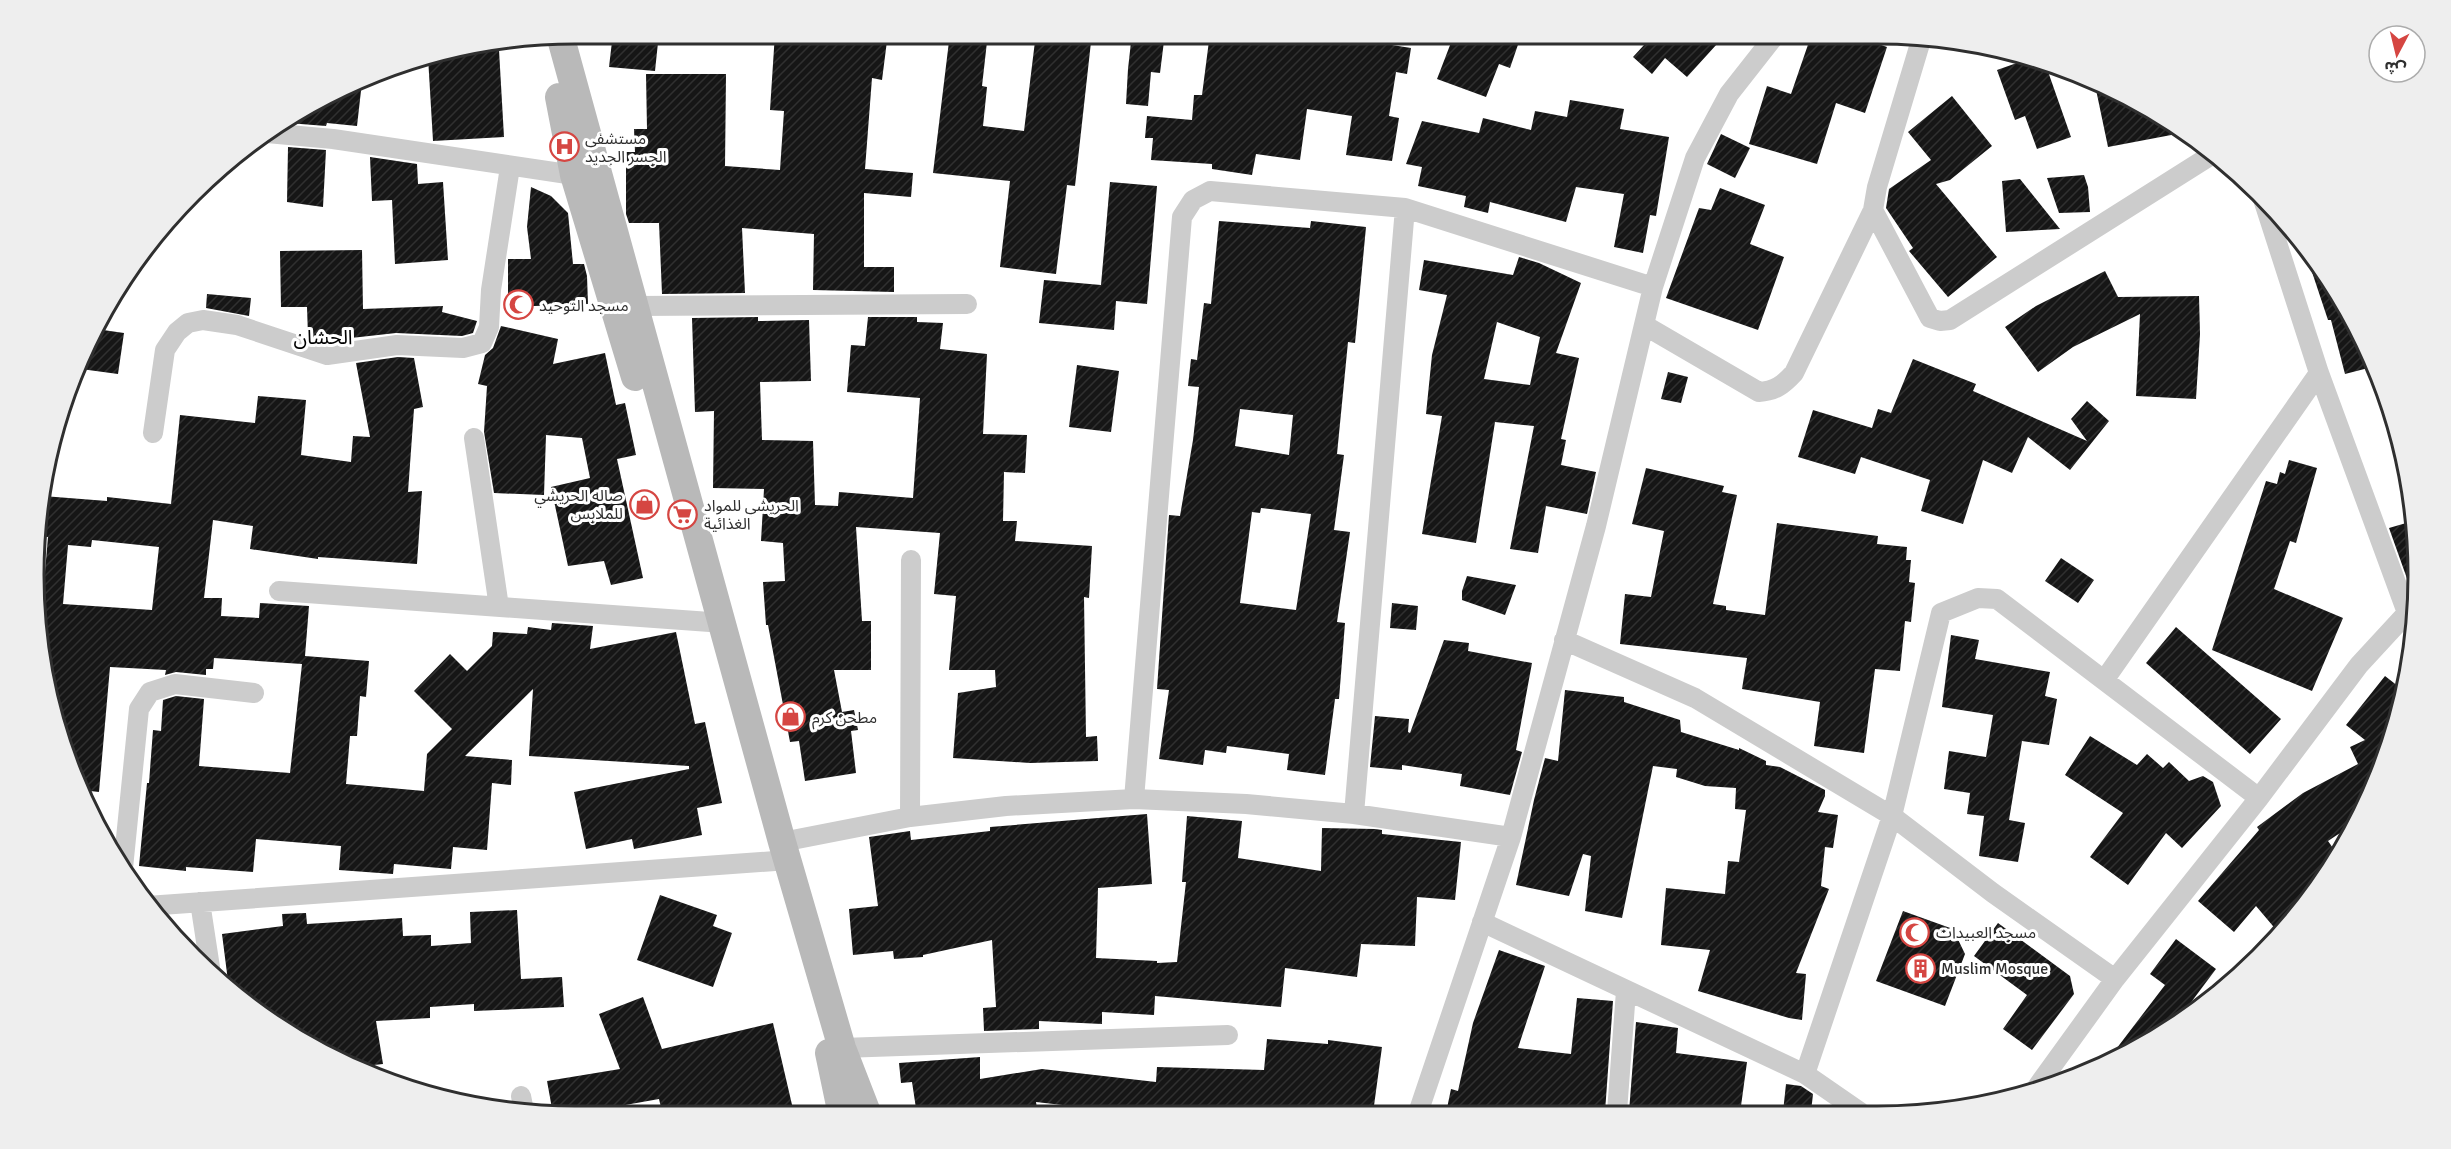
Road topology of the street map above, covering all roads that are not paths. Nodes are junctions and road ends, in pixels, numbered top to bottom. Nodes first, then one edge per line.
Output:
1 (563, 44) edge
2 (1768, 44) edge
3 (549, 45) edge
4 (1920, 46) edge
5 (278, 134) edge
6 (2206, 158) edge
7 (510, 167) junction
8 (574, 175) junction
9 (1405, 208) junction
10 (1873, 210) junction
11 (2268, 216) edge
12 (1653, 287) junction
13 (967, 304) dead end
14 (635, 306) junction
15 (1644, 324) junction
16 (2319, 373) junction
17 (153, 433) dead end
18 (474, 438) dead end
19 (911, 560) dead end
20 (279, 591) dead end
21 (499, 607) junction
22 (2406, 610) edge
23 (710, 622) junction
24 (2405, 626) edge
25 (1564, 640) junction
26 (2105, 679) junction
27 (254, 693) dead end
28 (2259, 798) junction
29 (1134, 799) junction
30 (1354, 814) junction
31 (1892, 816) junction
32 (910, 817) junction
33 (1511, 837) junction
34 (779, 851) junction
35 (124, 855) edge
36 (200, 902) junction
37 (159, 905) edge
38 (1482, 922) junction
39 (209, 959) edge
40 (2115, 979) junction
41 (1626, 991) junction
42 (1228, 1035) dead end
43 (834, 1045) junction
44 (1805, 1074) junction
45 (2043, 1078) edge
46 (842, 1106) edge
47 (864, 1106) edge
48 (1420, 1106) edge
49 (1617, 1106) edge
50 (1851, 1106) edge

1 - 14 main road
2 - 12 street
3 - 8 main road
4 - 10 street
5 - 7 street
6 - 10 street
7 - 8 street
7 - 17 street
8 - 23 main road
9 - 12 street
9 - 29 street
9 - 30 street
10 - 15 street
11 - 16 street
12 - 15 street
13 - 14 street
14 - 34 main road
15 - 25 street
16 - 22 street
16 - 26 street
18 - 21 street
19 - 32 street
20 - 21 street
21 - 23 street
23 - 34 main road
24 - 28 street
25 - 31 street
25 - 33 street
26 - 28 street
26 - 31 street
27 - 35 street
28 - 40 street
29 - 30 street
29 - 32 street
30 - 33 street
31 - 40 street
31 - 44 street
32 - 34 street
33 - 38 street
34 - 36 street
34 - 43 main road
36 - 37 street
36 - 39 street
38 - 41 street
38 - 48 street
40 - 45 street
41 - 44 street
41 - 49 street
42 - 43 street
43 - 46 main road
43 - 47 main road
44 - 50 street

